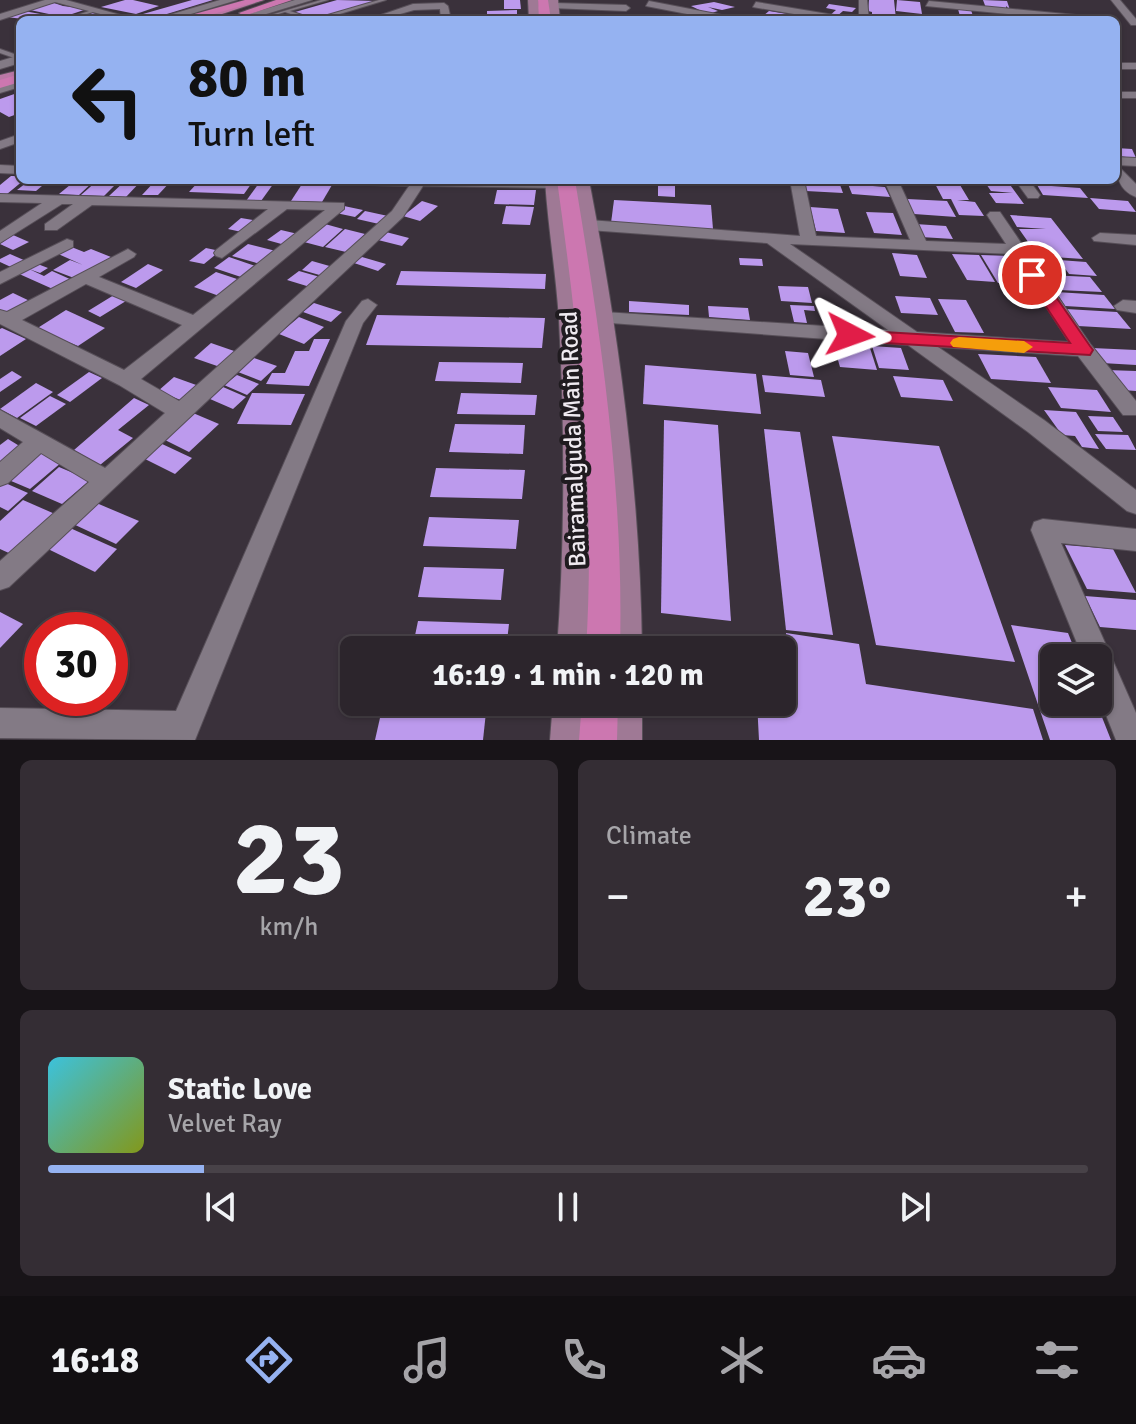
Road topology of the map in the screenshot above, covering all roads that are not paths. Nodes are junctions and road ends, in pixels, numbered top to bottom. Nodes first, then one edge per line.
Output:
1 (55, 0) edge
2 (307, 0) edge
3 (326, 0) edge
4 (384, 0) edge
5 (667, 0) edge
6 (776, 0) edge
7 (1116, 0) edge
8 (1027, 1) edge
9 (550, 2) edge
10 (1136, 2) edge
11 (756, 5) junction
12 (929, 5) edge
13 (213, 6) joint
14 (259, 6) edge
15 (626, 8) dead end
16 (97, 10) junction
17 (989, 10) junction
18 (1032, 14) junction
19 (77, 16) edge
20 (119, 16) edge
21 (174, 16) edge
22 (202, 16) edge
23 (211, 16) edge
24 (231, 16) edge
25 (298, 16) edge
26 (328, 16) edge
27 (383, 16) edge
28 (446, 16) edge
29 (709, 16) edge
30 (731, 16) edge
31 (822, 16) edge
32 (993, 16) edge
33 (1052, 16) edge
34 (3, 21) edge
35 (1135, 23) edge
36 (1120, 174) edge
37 (417, 184) edge
38 (558, 184) edge
39 (559, 184) edge
40 (581, 184) edge
41 (798, 184) edge
42 (893, 184) edge
43 (1025, 184) edge
44 (1136, 193) edge
45 (1033, 195) dead end
46 (0, 198) edge
47 (59, 199) junction
48 (89, 200) junction
49 (284, 204) junction
50 (995, 215) dead end
51 (589, 225) junction
52 (51, 227) dead end
53 (769, 237) junction
54 (0, 238) edge
55 (1100, 238) dead end
56 (1136, 240) edge
57 (809, 241) junction
58 (67, 244) dead end
59 (920, 245) junction
60 (1015, 249) junction
61 (222, 253) dead end
62 (128, 254) dead end
63 (85, 277) junction
64 (0, 279) edge
65 (368, 305) dead end
66 (4, 318) edge
67 (604, 318) junction
68 (197, 324) junction
69 (912, 340) junction
70 (1084, 350) junction
71 (126, 380) junction
72 (1130, 409) dead end
73 (182, 413) junction
74 (0, 418) edge
75 (39, 442) junction
76 (0, 476) edge
77 (106, 480) junction
78 (1136, 504) edge
79 (1136, 540) edge
80 (0, 578) edge
81 (575, 636) edge
82 (604, 636) edge
83 (625, 636) edge
84 (1092, 644) edge
85 (1112, 692) edge
86 (570, 716) edge
87 (599, 716) edge
88 (624, 716) edge
89 (0, 723) edge
90 (181, 734) edge
91 (569, 740) edge
92 (598, 740) edge
93 (623, 740) edge
94 (1132, 740) edge

1 - 16 street
1 - 34 street
2 - 14 street
3 - 14 lane
4 - 26 lane
5 - 29 street
6 - 11 street
7 - 10 street
7 - 35 street
8 - 18 street
9 - 15 street
11 - 30 street
11 - 31 street
12 - 17 street
13 - 14 highway
13 - 21 street
14 - 22 highway
14 - 23 main road
14 - 24 highway
14 - 25 lane
16 - 19 lane
16 - 20 street
17 - 18 street
17 - 32 street
18 - 33 street
27 - 28 street
36 - 44 street
37 - 73 street
38 - 81 main road, Bairamalguda Main Road
39 - 82 highway
40 - 51 main road
41 - 57 street
42 - 59 street
43 - 45 street
46 - 47 street
47 - 48 street
47 - 54 street
48 - 49 street
48 - 52 street
49 - 61 street
49 - 68 street
50 - 60 street
51 - 53 street
51 - 67 main road
53 - 57 street
53 - 69 street
55 - 56 street
57 - 59 street
58 - 64 street
59 - 60 street
60 - 70 street
62 - 63 street
63 - 66 street
63 - 68 street
65 - 90 street
66 - 71 street
67 - 69 street
67 - 83 main road
68 - 71 street
69 - 70 street
69 - 78 street
70 - 72 street
71 - 73 street
73 - 77 street
74 - 75 street
75 - 76 street
75 - 77 street
77 - 80 street
79 - 84 street
85 - 94 street
86 - 91 main road
87 - 92 highway
88 - 93 main road
89 - 90 street

